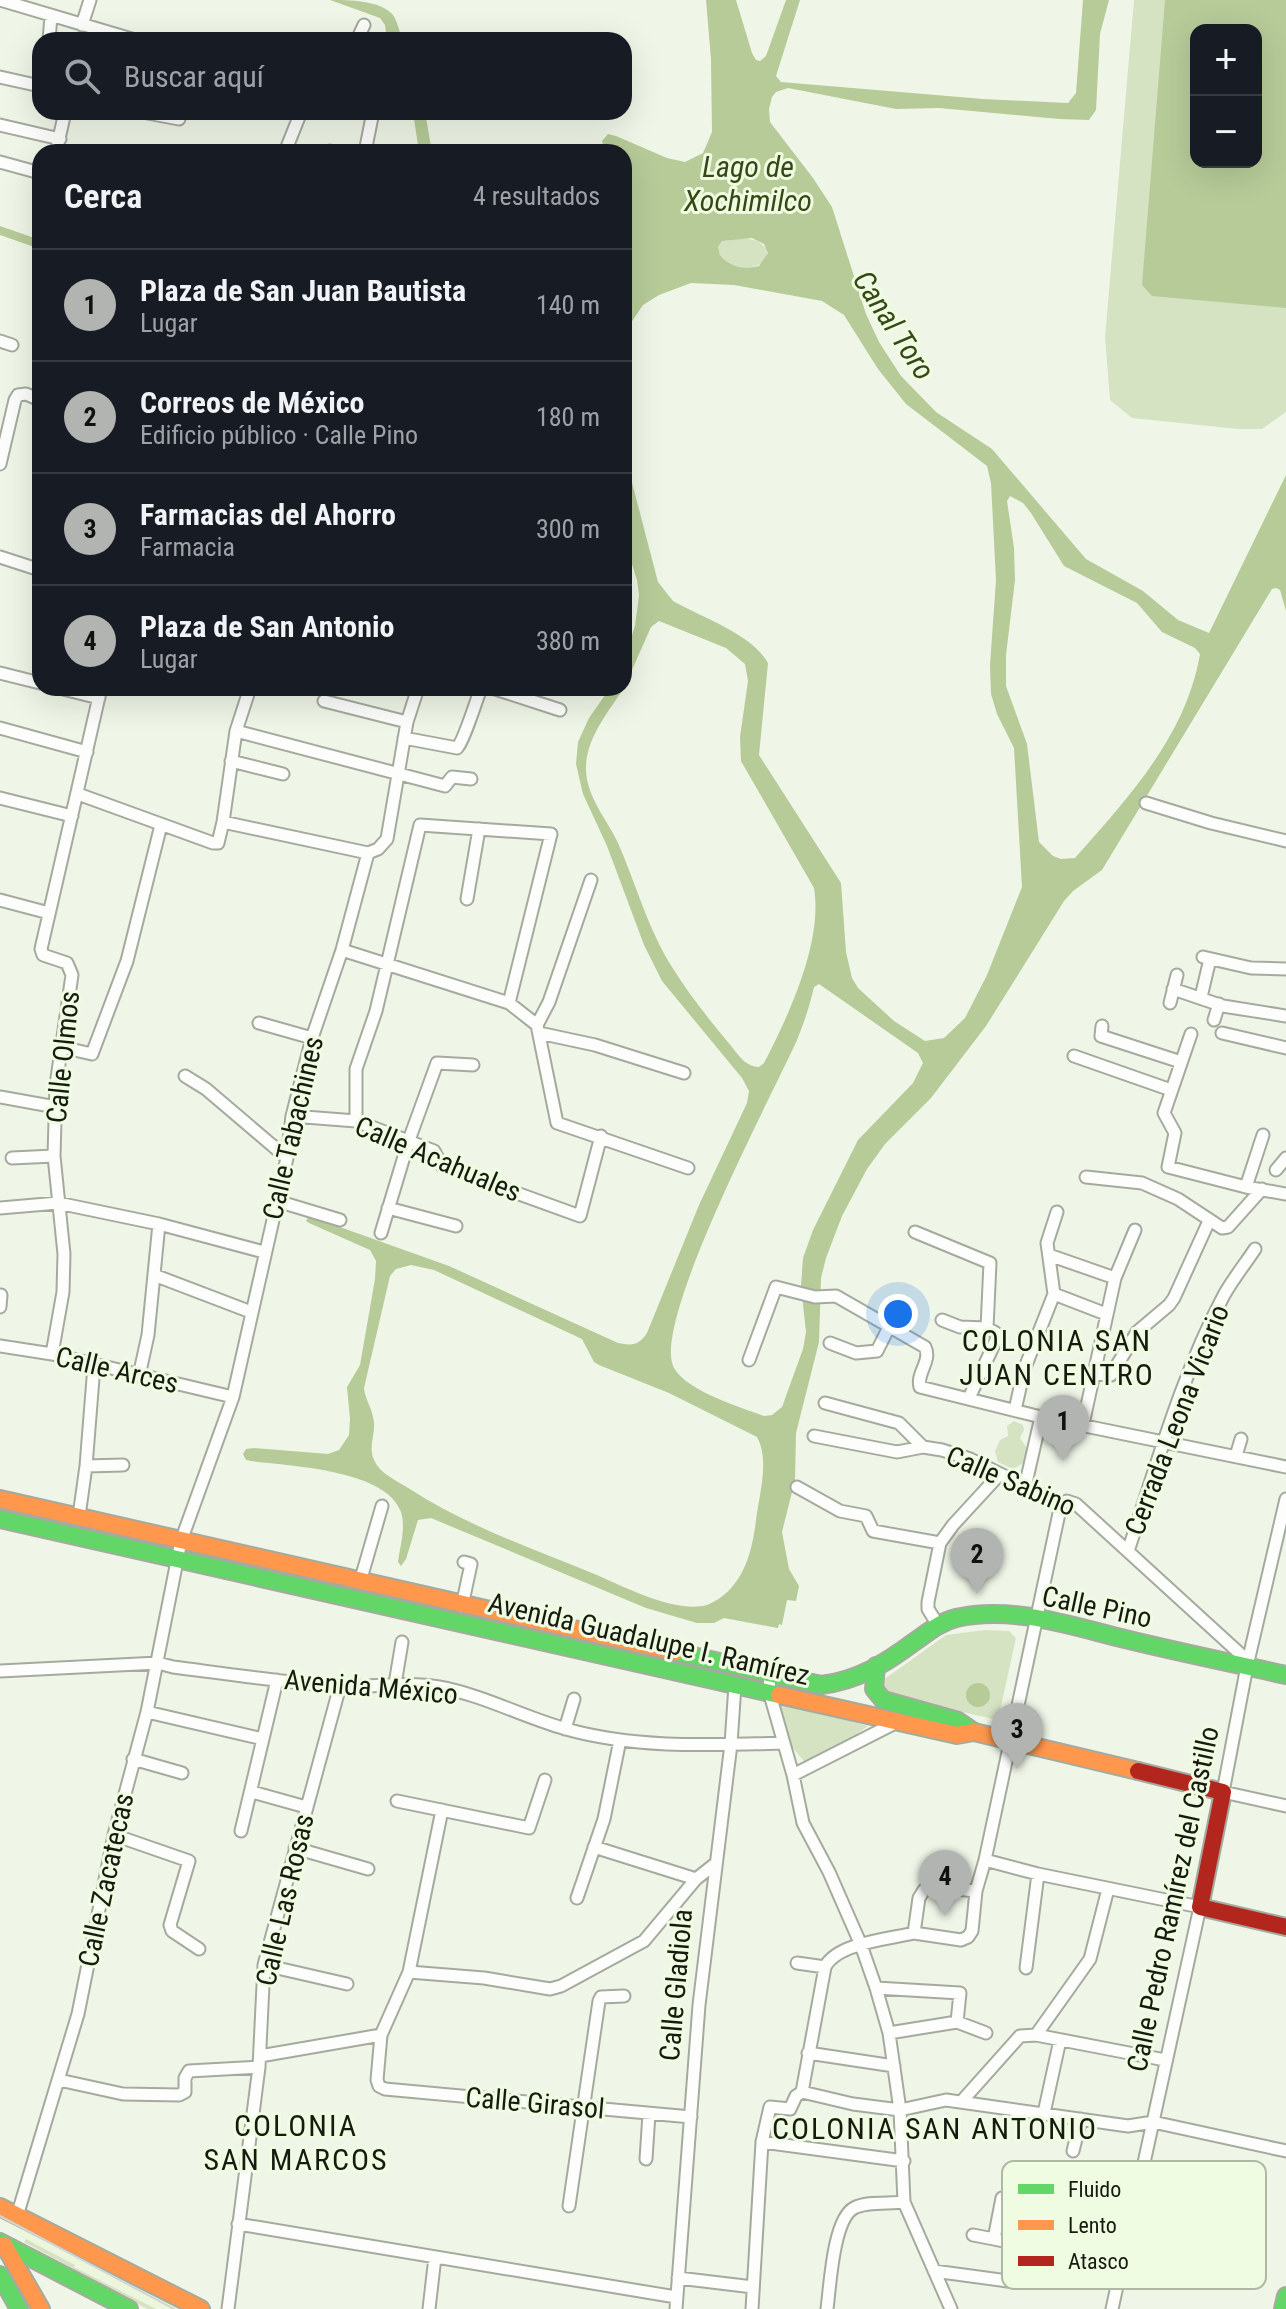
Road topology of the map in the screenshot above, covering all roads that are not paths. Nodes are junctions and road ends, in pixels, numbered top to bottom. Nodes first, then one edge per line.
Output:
1 (0, 0) edge
2 (90, 0) edge
3 (32, 5) edge
4 (51, 16) junction
5 (82, 25) junction
6 (364, 25) dead end
7 (50, 32) edge
8 (107, 32) edge
9 (361, 32) edge
10 (0, 77) edge
11 (32, 84) edge
12 (64, 120) edge
13 (298, 120) edge
14 (371, 120) edge
15 (0, 125) edge
16 (60, 139) junction
17 (58, 144) edge
18 (288, 144) edge
19 (367, 144) edge
20 (0, 162) edge
21 (32, 171) edge
22 (32, 397) edge
23 (0, 464) edge
24 (0, 557) edge
25 (32, 567) edge
26 (0, 673) edge
27 (32, 681) edge
28 (99, 696) edge
29 (247, 696) edge
30 (415, 696) edge
31 (478, 696) edge
32 (517, 696) edge
33 (324, 701) dead end
34 (560, 710) dead end
35 (407, 722) junction
36 (0, 728) edge
37 (236, 731) junction
38 (404, 738) junction
39 (87, 752) junction
40 (231, 761) junction
41 (398, 773) junction
42 (283, 774) dead end
43 (471, 779) dead end
44 (78, 794) junction
45 (0, 798) edge
46 (1146, 803) dead end
47 (72, 816) junction
48 (223, 822) junction
49 (161, 825) junction
50 (479, 829) junction
51 (1286, 841) edge
52 (368, 853) junction
53 (591, 880) dead end
54 (467, 899) dead end
55 (0, 900) edge
56 (49, 913) junction
57 (342, 950) junction
58 (386, 963) junction
59 (1286, 969) edge
60 (1177, 975) dead end
61 (1173, 989) junction
62 (1201, 997) junction
63 (509, 1003) junction
64 (1170, 1003) dead end
65 (1219, 1004) junction
66 (1286, 1016) edge
67 (1214, 1020) dead end
68 (259, 1023) dead end
69 (1102, 1026) dead end
70 (538, 1029) junction
71 (1222, 1033) dead end
72 (1191, 1034) dead end
73 (312, 1038) junction
74 (61, 1047) junction
75 (1286, 1048) edge
76 (1074, 1056) dead end
77 (1181, 1062) junction
78 (473, 1065) dead end
79 (684, 1073) dead end
80 (185, 1076) dead end
81 (1171, 1090) junction
82 (0, 1097) edge
83 (56, 1107) junction
84 (292, 1116) junction
85 (356, 1121) junction
86 (1263, 1135) dead end
87 (601, 1136) junction
88 (409, 1140) junction
89 (54, 1156) junction
90 (12, 1158) dead end
91 (287, 1158) junction
92 (1286, 1158) edge
93 (688, 1168) dead end
94 (1276, 1170) dead end
95 (1086, 1177) dead end
96 (1246, 1187) junction
97 (1262, 1189) junction
98 (1286, 1194) edge
99 (277, 1201) junction
100 (58, 1203) junction
101 (0, 1208) edge
102 (388, 1208) junction
103 (1057, 1212) dead end
104 (340, 1220) dead end
105 (1209, 1221) junction
106 (159, 1224) junction
107 (456, 1226) dead end
108 (1135, 1230) dead end
109 (915, 1232) dead end
110 (381, 1233) dead end
111 (1255, 1249) dead end
112 (264, 1252) junction
113 (1049, 1255) junction
114 (154, 1275) junction
115 (1115, 1278) junction
116 (1054, 1294) junction
117 (251, 1312) junction
118 (1106, 1314) junction
119 (942, 1320) dead end
120 (890, 1325) junction
121 (987, 1328) junction
122 (830, 1343) dead end
123 (0, 1346) edge
124 (52, 1354) junction
125 (749, 1360) dead end
126 (94, 1366) junction
127 (1093, 1374) junction
128 (139, 1376) junction
129 (233, 1397) junction
130 (969, 1398) junction
131 (825, 1403) dead end
132 (1015, 1410) junction
133 (1041, 1417) junction
134 (1083, 1424) junction
135 (814, 1436) dead end
136 (1241, 1439) dead end
137 (1163, 1441) junction
138 (923, 1447) junction
139 (1236, 1456) junction
140 (123, 1465) dead end
141 (86, 1466) junction
142 (1286, 1467) edge
143 (999, 1475) junction
144 (797, 1487) dead end
145 (1025, 1487) junction
146 (0, 1499) edge
147 (1286, 1499) edge
148 (1061, 1504) junction
149 (382, 1506) dead end
150 (79, 1516) junction
151 (0, 1519) edge
152 (181, 1541) junction
153 (940, 1543) junction
154 (1128, 1551) junction
155 (177, 1559) junction
156 (464, 1562) dead end
157 (360, 1582) junction
158 (462, 1606) junction
159 (1036, 1619) junction
160 (938, 1625) junction
161 (402, 1642) dead end
162 (158, 1663) junction
163 (1248, 1664) junction
164 (876, 1666) junction
165 (0, 1671) edge
166 (1286, 1675) edge
167 (736, 1676) junction
168 (277, 1680) junction
169 (769, 1683) junction
170 (395, 1684) junction
171 (340, 1686) junction
172 (574, 1699) dead end
173 (147, 1712) junction
174 (897, 1722) junction
175 (565, 1729) junction
176 (974, 1732) junction
177 (263, 1739) junction
178 (620, 1740) junction
179 (1010, 1741) junction
180 (784, 1743) junction
181 (731, 1744) junction
182 (133, 1759) junction
183 (182, 1773) dead end
184 (793, 1775) junction
185 (545, 1780) dead end
186 (252, 1792) junction
187 (1223, 1792) junction
188 (397, 1801) dead end
189 (1286, 1806) edge
190 (306, 1807) junction
191 (442, 1810) junction
192 (241, 1831) dead end
193 (114, 1835) junction
194 (594, 1847) junction
195 (295, 1848) junction
196 (985, 1860) junction
197 (715, 1864) junction
198 (368, 1869) dead end
199 (1038, 1874) junction
200 (696, 1879) junction
201 (1108, 1889) junction
202 (976, 1891) junction
203 (577, 1898) dead end
204 (1200, 1907) junction
205 (1286, 1927) edge
206 (914, 1933) junction
207 (861, 1945) junction
208 (199, 1949) dead end
209 (797, 1963) dead end
210 (264, 1965) junction
211 (825, 1967) junction
212 (1026, 1968) dead end
213 (409, 1972) junction
214 (347, 1984) dead end
215 (876, 1988) junction
216 (624, 1996) dead end
217 (957, 2022) junction
218 (889, 2033) junction
219 (986, 2033) dead end
220 (381, 2035) junction
221 (1036, 2035) junction
222 (1060, 2040) junction
223 (808, 2053) junction
224 (1165, 2060) junction
225 (260, 2061) junction
226 (894, 2066) junction
227 (59, 2080) junction
228 (802, 2092) junction
229 (962, 2101) junction
230 (582, 2107) junction
231 (900, 2110) junction
232 (1044, 2113) junction
233 (649, 2114) junction
234 (691, 2117) junction
235 (1081, 2119) junction
236 (1153, 2122) junction
237 (762, 2142) junction
238 (1073, 2151) dead end
239 (1286, 2151) edge
240 (646, 2159) dead end
241 (904, 2161) junction
242 (1144, 2161) edge
243 (1002, 2198) dead end
244 (904, 2202) junction
245 (569, 2206) dead end
246 (0, 2207) edge
247 (17, 2216) junction
248 (238, 2224) junction
249 (973, 2235) dead end
250 (994, 2239) junction
251 (1, 2241) edge
252 (1002, 2241) edge
253 (435, 2257) junction
254 (934, 2271) junction
255 (0, 2275) edge
256 (678, 2278) junction
257 (1002, 2280) edge
258 (753, 2287) junction
259 (1116, 2289) edge
260 (1286, 2296) edge
261 (676, 2304) edge
262 (35, 2307) edge
263 (19, 2309) edge
264 (129, 2309) edge
265 (201, 2309) edge
266 (228, 2309) edge
267 (429, 2309) edge
268 (690, 2309) edge
269 (752, 2309) edge
270 (827, 2309) edge
271 (951, 2309) edge
272 (1112, 2309) edge
273 (1283, 2309) edge

1 - 3 street
2 - 5 street
3 - 4 street
4 - 5 street
4 - 7 street
5 - 8 street
6 - 9 street
10 - 11 street
12 - 16 street
13 - 18 street
14 - 19 street
15 - 16 street
16 - 17 street
20 - 21 street
22 - 23 street
24 - 25 street
26 - 27 street
28 - 39 street, Calle Olmos
29 - 37 street
30 - 35 street, Calle Tabachines
31 - 38 street
32 - 34 street
33 - 35 street
35 - 38 street, Calle Tabachines
36 - 39 street
37 - 40 street
37 - 41 street
38 - 41 street, Calle Tabachines
39 - 44 street, Calle Olmos
40 - 42 street
40 - 48 street
41 - 43 street
41 - 52 street, Calle Tabachines
44 - 47 street, Calle Olmos
44 - 49 street
45 - 47 street
46 - 51 street
47 - 56 street, Calle Olmos
48 - 49 street
48 - 52 street
49 - 74 street
50 - 54 street
50 - 58 street
50 - 63 street
52 - 57 street, Calle Tabachines
53 - 70 street
55 - 56 street
56 - 74 street, Calle Olmos
57 - 58 street
57 - 73 street, Calle Tabachines
58 - 63 street
58 - 85 street
59 - 62 street
60 - 61 street
61 - 62 street
61 - 64 street
62 - 65 street
63 - 70 street
65 - 66 street
65 - 67 street
68 - 73 street
69 - 77 street
70 - 79 street
70 - 87 street
71 - 75 street
72 - 77 street
73 - 84 street, Calle Tabachines
74 - 83 street, Calle Olmos
76 - 81 street
77 - 81 street
78 - 88 street
80 - 91 street
81 - 96 street
82 - 83 street
83 - 89 street, Calle Olmos
84 - 85 street, Calle Acahuales
84 - 91 street, Calle Tabachines
85 - 88 street, Calle Acahuales
86 - 96 street
87 - 88 street, Calle Acahuales
87 - 93 street
88 - 102 street
89 - 90 street
89 - 100 street, Calle Olmos
91 - 99 street, Calle Tabachines
92 - 94 street
95 - 105 street
96 - 97 street
97 - 98 street
97 - 105 street
99 - 104 street
99 - 112 street, Calle Tabachines
100 - 101 street
100 - 106 street
100 - 124 street, Calle Olmos
102 - 107 street
102 - 110 street
103 - 113 street
105 - 127 street
106 - 112 street
106 - 114 street
108 - 115 street
109 - 121 street
111 - 137 street, Cerrada Leona Vicario
112 - 117 street, Calle Tabachines
113 - 115 street
113 - 116 street
114 - 117 street
114 - 128 street
115 - 118 street
116 - 118 street
116 - 132 street
117 - 129 street, Calle Tabachines
118 - 127 street
119 - 121 street
120 - 122 street
120 - 125 street
120 - 130 street
121 - 130 street
123 - 124 street, Calle Arces
124 - 126 street, Calle Arces
126 - 128 street, Calle Arces
126 - 141 street
127 - 134 street
128 - 129 street, Calle Arces
129 - 152 street, Calle Tabachines
130 - 132 street
131 - 138 street
132 - 133 street
133 - 134 street
133 - 145 street
134 - 137 street
135 - 138 street, Calle Sabino
136 - 139 street
137 - 139 street
137 - 154 street, Cerrada Leona Vicario
138 - 143 street, Calle Sabino
139 - 142 street
140 - 141 street
141 - 150 street
143 - 145 street, Calle Sabino
143 - 153 street
144 - 153 street
145 - 148 street, Calle Sabino
146 - 150 main road, Avenida Guadalupe I. Ramírez
147 - 163 street, Calle Pedro Ramírez del Castillo
148 - 154 street, Calle Sabino
148 - 159 street
149 - 157 street
150 - 152 main road, Avenida Guadalupe I. Ramírez
151 - 155 main road, Avenida Guadalupe I. Ramírez
152 - 155 street, Calle Zacatecas
152 - 157 main road, Avenida Guadalupe I. Ramírez
153 - 160 street
154 - 163 street, Calle Sabino
155 - 162 street, Calle Zacatecas
155 - 167 main road, Avenida Guadalupe I. Ramírez
156 - 158 street
157 - 158 main road, Avenida Guadalupe I. Ramírez
158 - 167 main road, Avenida Guadalupe I. Ramírez
159 - 160 main road, Calle Pino
159 - 163 main road, Calle Pino
159 - 179 street
160 - 164 main road, Calle Pino
161 - 170 street
162 - 165 street, Avenida México
162 - 168 street, Avenida México
162 - 173 street, Calle Zacatecas
163 - 166 main road, Calle Pino
163 - 187 street, Calle Pedro Ramírez del Castillo
164 - 169 main road, Calle Pino
164 - 176 main road
167 - 169 main road, Avenida Guadalupe I. Ramírez
167 - 181 street, Calle Gladiola
168 - 171 street, Avenida México
168 - 177 street
169 - 174 main road, Avenida Guadalupe I. Ramírez
169 - 180 street
170 - 171 street, Avenida México
170 - 175 street, Avenida México
171 - 190 street, Calle Las Rosas
172 - 175 street
173 - 177 street
173 - 182 street, Calle Zacatecas
174 - 176 main road, Avenida Guadalupe I. Ramírez
174 - 184 street
175 - 178 street, Avenida México
176 - 179 main road, Avenida Guadalupe I. Ramírez
177 - 186 street
178 - 181 street, Avenida México
178 - 194 street
179 - 187 main road, Avenida Guadalupe I. Ramírez
179 - 196 street
180 - 181 street, Avenida México
180 - 184 street
181 - 197 street, Calle Gladiola
182 - 183 street
182 - 193 street, Calle Zacatecas
184 - 207 street
185 - 191 street
186 - 190 street
186 - 192 street
187 - 189 street, Avenida Guadalupe I. Ramírez
187 - 204 main road, Calle Pedro Ramírez del Castillo
188 - 191 street
190 - 195 street, Calle Las Rosas
191 - 213 street
193 - 208 street
193 - 227 street, Calle Zacatecas
194 - 200 street
194 - 203 street
195 - 198 street
195 - 210 street, Calle Las Rosas
196 - 199 street
196 - 202 street
197 - 200 street
197 - 234 street, Calle Gladiola
199 - 201 street
199 - 212 street
200 - 213 street
201 - 204 street
201 - 221 street
202 - 206 street
202 - 206 street
204 - 205 main road
204 - 224 street, Calle Pedro Ramírez del Castillo
206 - 207 street
207 - 211 street
207 - 215 street
209 - 211 street
210 - 214 street
210 - 225 street, Calle Las Rosas
211 - 223 street
213 - 220 street
215 - 217 street
215 - 218 street
216 - 230 street
217 - 218 street
217 - 219 street
218 - 226 street
220 - 225 street
220 - 230 street, Calle Girasol
221 - 222 street
221 - 229 street
222 - 224 street
222 - 232 street
223 - 226 street
223 - 228 street
224 - 236 street, Calle Pedro Ramírez del Castillo
225 - 227 street
225 - 248 street, Calle Las Rosas
226 - 231 street
227 - 247 street, Calle Zacatecas
228 - 231 street
228 - 237 street
229 - 231 street
229 - 232 street
230 - 233 street, Calle Girasol
230 - 245 street
231 - 241 street
232 - 235 street
233 - 234 street, Calle Girasol
233 - 240 street
234 - 256 street, Calle Gladiola
235 - 236 street
235 - 238 street
236 - 239 street
236 - 242 street, Calle Pedro Ramírez del Castillo
237 - 241 street
237 - 258 street
241 - 244 street
243 - 250 street
244 - 254 street
244 - 270 street
246 - 247 main road
247 - 265 main road
248 - 253 street
248 - 266 street, Calle Las Rosas
249 - 250 street
250 - 252 street
251 - 262 main road
251 - 264 main road
253 - 261 street
253 - 267 street
254 - 257 street
254 - 271 street
255 - 263 main road
256 - 258 street
256 - 261 street, Calle Gladiola
258 - 269 street
259 - 272 street, Calle Pedro Ramírez del Castillo
260 - 273 main road
261 - 268 street

